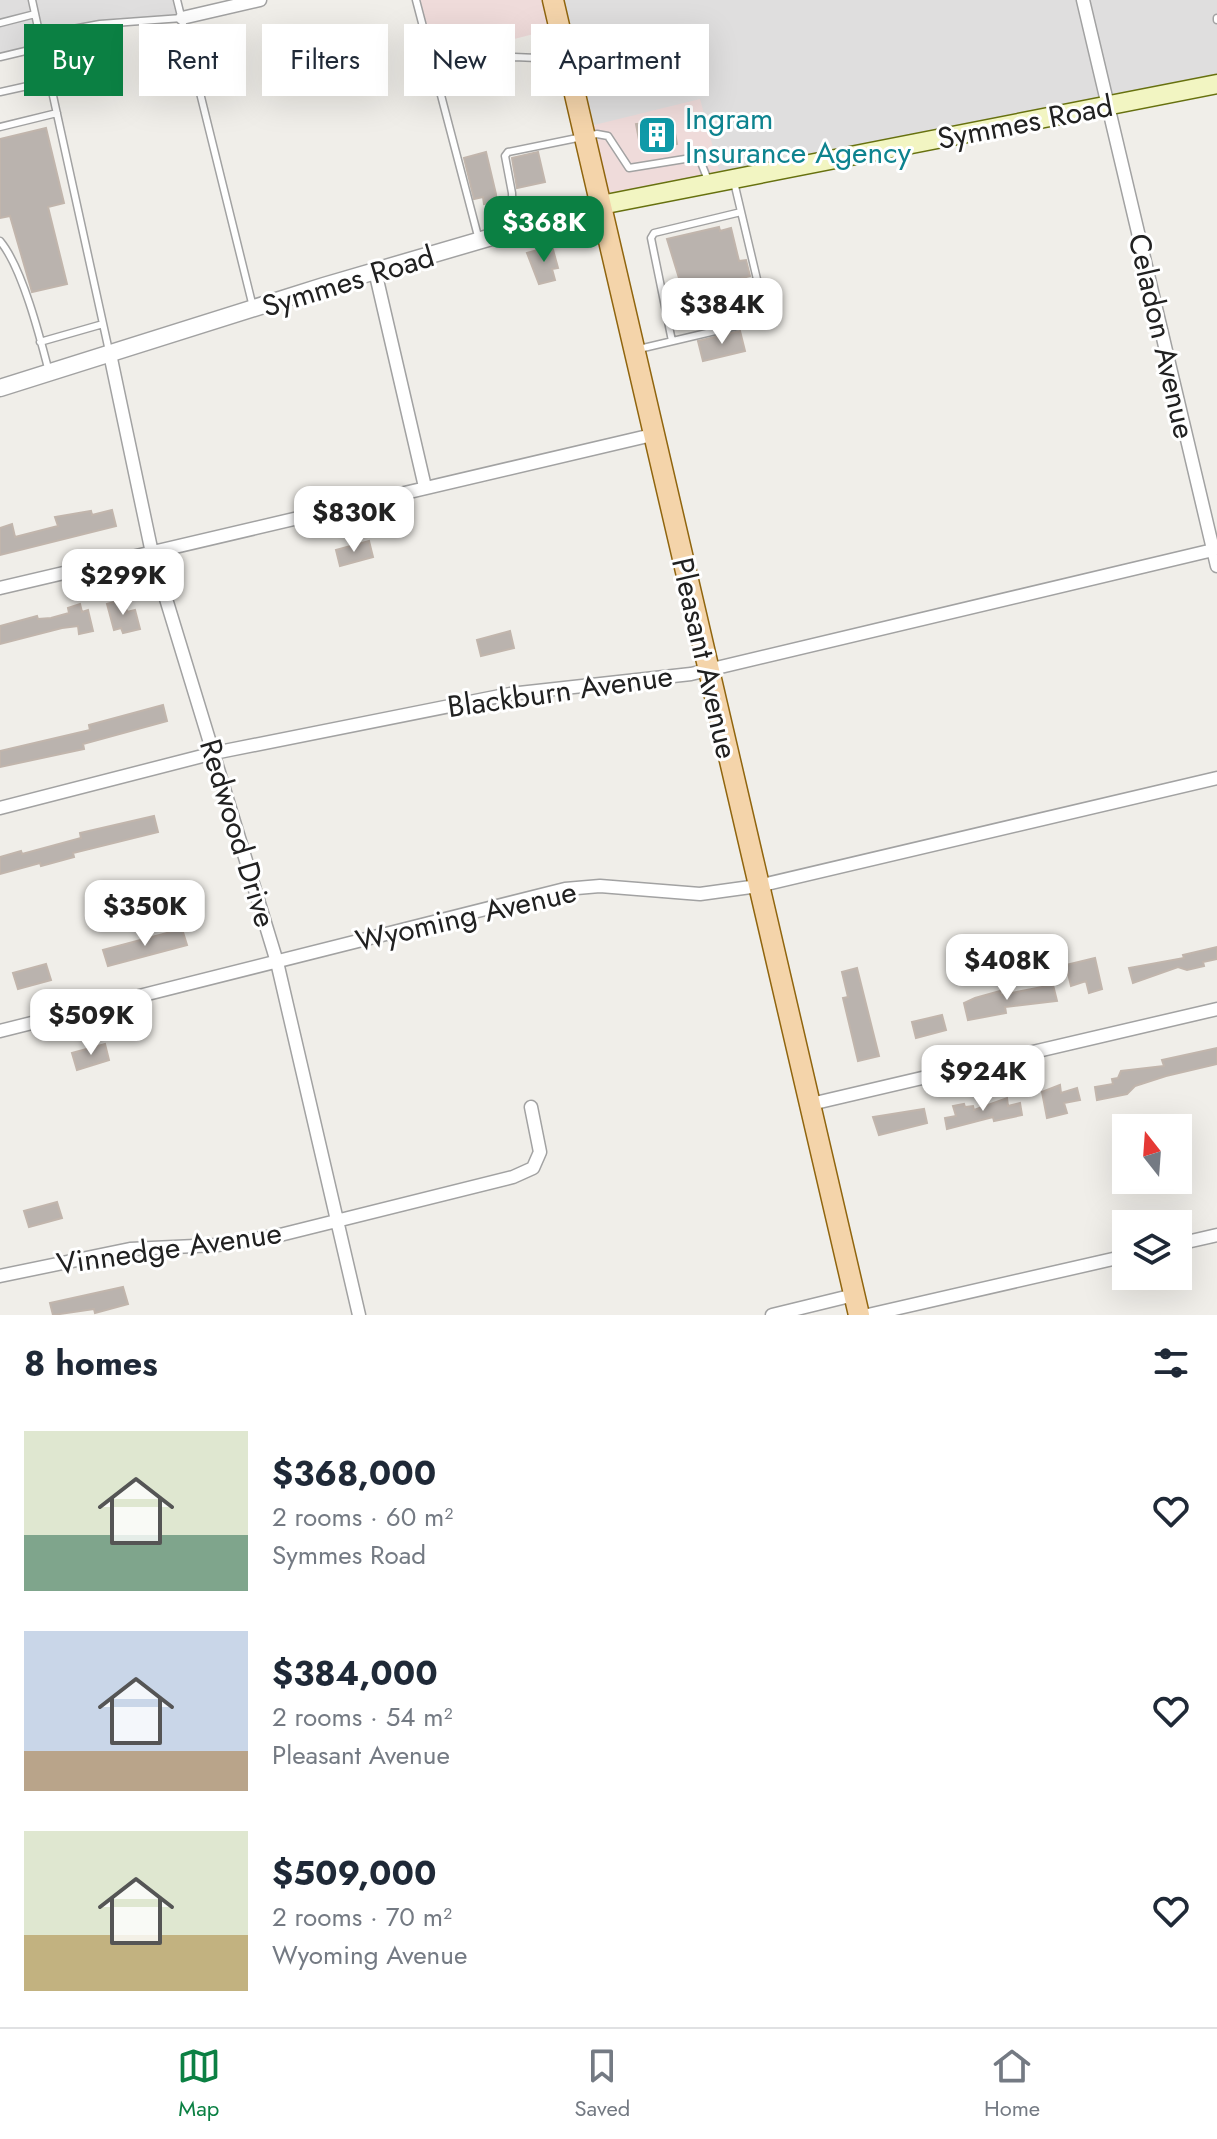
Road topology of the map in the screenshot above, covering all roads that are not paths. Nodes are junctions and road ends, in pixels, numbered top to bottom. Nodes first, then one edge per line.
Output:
1 (32, 0) edge
2 (177, 0) edge
3 (260, 0) edge
4 (416, 0) edge
5 (553, 0) edge
6 (1083, 0) edge
7 (35, 14) junction
8 (182, 18) junction
9 (0, 23) edge
10 (37, 24) edge
11 (100, 24) edge
12 (422, 24) edge
13 (558, 24) edge
14 (24, 51) edge
15 (0, 57) edge
16 (1217, 84) edge
17 (24, 87) edge
18 (0, 92) edge
19 (53, 96) edge
20 (441, 96) edge
21 (575, 96) edge
22 (1107, 106) junction
23 (57, 113) junction
24 (0, 127) edge
25 (584, 137) junction
26 (733, 179) junction
27 (709, 183) junction
28 (601, 205) junction
29 (741, 212) junction
30 (513, 230) junction
31 (479, 240) junction
32 (0, 241) edge
33 (375, 271) junction
34 (254, 310) junction
35 (103, 324) junction
36 (672, 341) junction
37 (40, 342) junction
38 (633, 350) junction
39 (110, 354) junction
40 (49, 373) junction
41 (0, 388) edge
42 (652, 435) junction
43 (425, 487) junction
44 (1213, 550) junction
45 (152, 553) junction
46 (1217, 566) edge
47 (0, 588) edge
48 (707, 668) junction
49 (214, 753) junction
50 (1217, 778) edge
51 (0, 808) edge
52 (758, 886) junction
53 (277, 962) junction
54 (1217, 1009) edge
55 (0, 1031) edge
56 (811, 1104) junction
57 (531, 1107) dead end
58 (339, 1220) junction
59 (1217, 1235) edge
60 (1192, 1241) edge
61 (1112, 1259) edge
62 (0, 1276) edge
63 (856, 1305) edge
64 (359, 1315) edge
65 (772, 1315) edge
66 (868, 1315) edge

1 - 7 lane
2 - 8 lane
3 - 8 street
4 - 12 lane
5 - 13 main road, Pleasant Avenue
6 - 22 street, Celadon Avenue
7 - 9 lane
7 - 10 lane
8 - 11 lane
8 - 34 lane
14 - 15 lane
16 - 22 main road, Symmes Road
17 - 18 lane
19 - 23 lane
20 - 31 lane
21 - 25 main road, Pleasant Avenue
22 - 26 main road, Symmes Road
22 - 44 street, Celadon Avenue
23 - 24 lane
23 - 35 lane
25 - 27 lane
25 - 28 main road, Pleasant Avenue
25 - 30 lane
26 - 27 main road, Symmes Road
26 - 29 lane
27 - 28 main road, Symmes Road
28 - 30 street, Symmes Road
28 - 38 main road, Pleasant Avenue
29 - 36 lane
29 - 36 lane
30 - 31 street, Symmes Road
31 - 33 street, Symmes Road
32 - 37 lane
33 - 34 street, Symmes Road
33 - 43 street
34 - 39 street, Symmes Road
35 - 37 lane
35 - 39 lane
36 - 38 lane
37 - 40 lane
38 - 42 main road, Pleasant Avenue
39 - 40 street, Symmes Road
39 - 45 street, Redwood Drive
40 - 41 street, Symmes Road
42 - 43 street
42 - 48 main road, Pleasant Avenue
43 - 45 street
44 - 46 street, Celadon Avenue
44 - 48 street, Blackburn Avenue
45 - 47 street
45 - 49 street, Redwood Drive
48 - 49 street, Blackburn Avenue
48 - 52 main road, Pleasant Avenue
49 - 51 street, Blackburn Avenue
49 - 53 street, Redwood Drive
50 - 52 street, Wyoming Avenue
52 - 53 street, Wyoming Avenue
52 - 56 main road, Pleasant Avenue
53 - 55 street, Wyoming Avenue
53 - 58 street, Redwood Drive
54 - 56 street
56 - 63 main road, Pleasant Avenue
57 - 58 street, Vinnedge Avenue
58 - 62 street, Vinnedge Avenue
58 - 64 street, Redwood Drive
59 - 60 street
61 - 66 street
63 - 65 street

